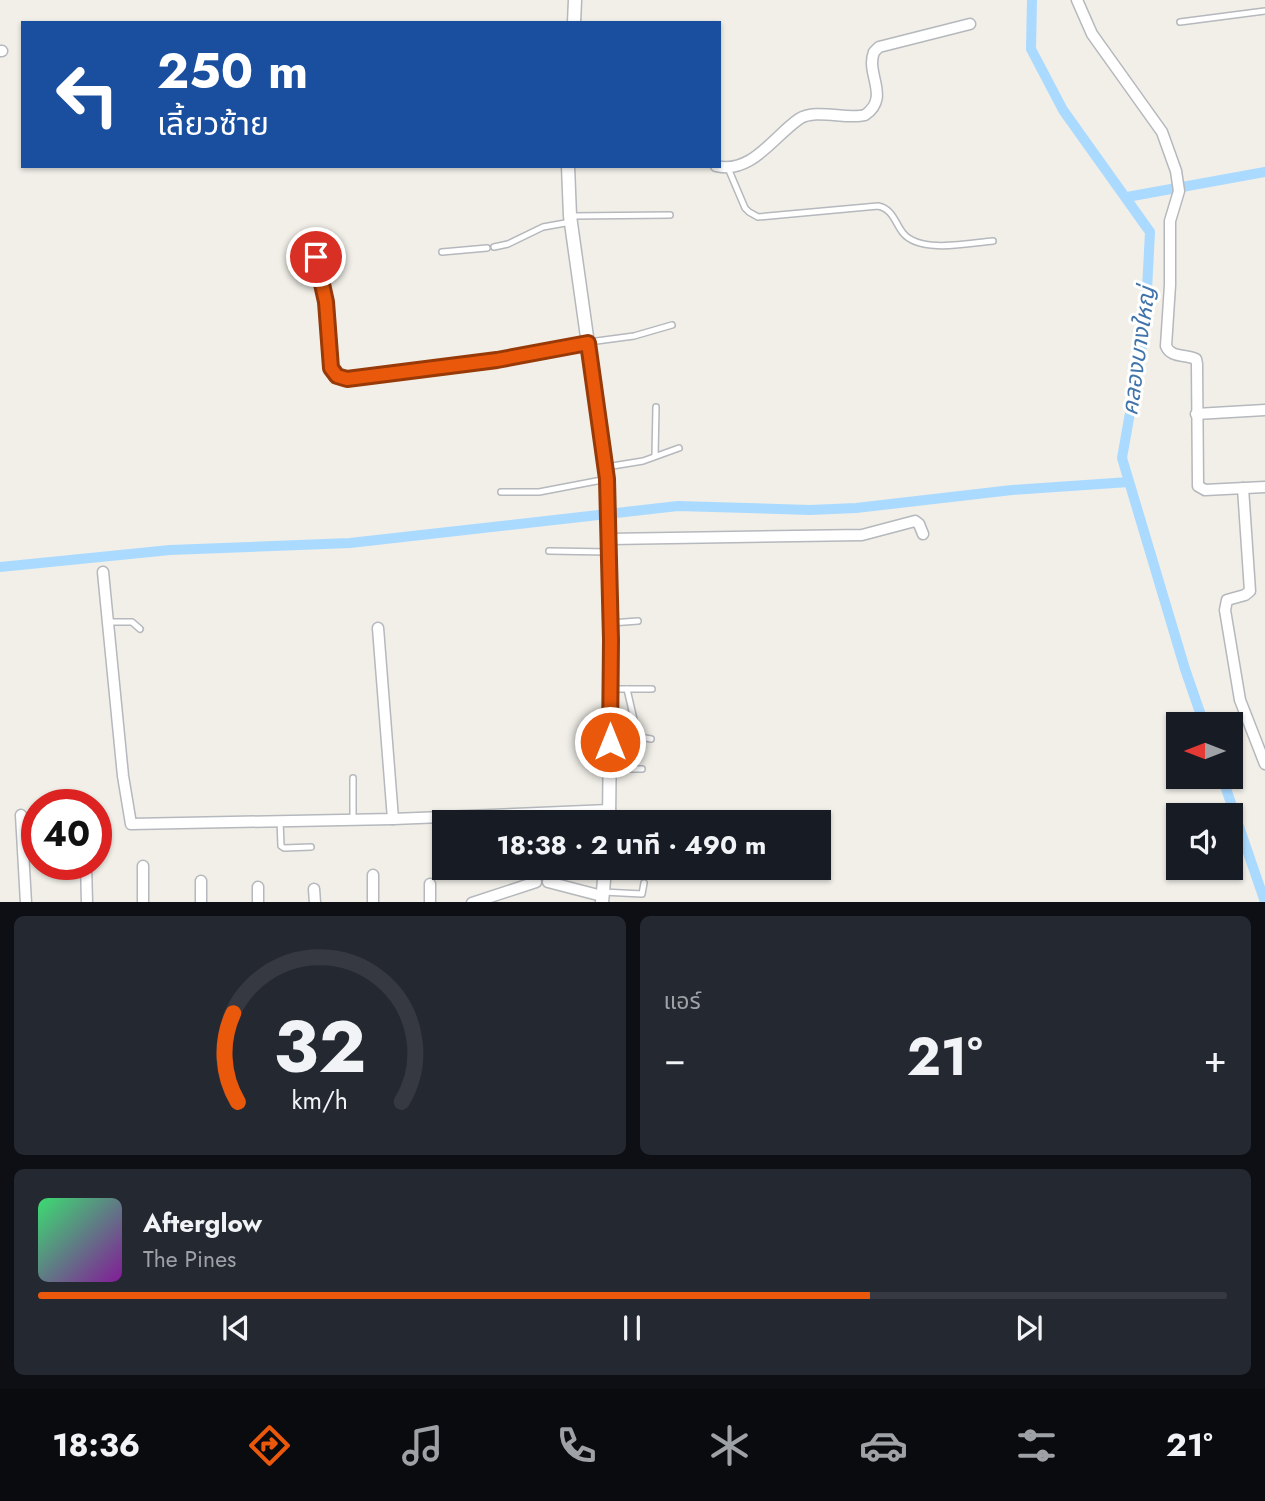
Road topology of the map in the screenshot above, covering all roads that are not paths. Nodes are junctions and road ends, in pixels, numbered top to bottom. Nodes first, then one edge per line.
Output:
1 (575, 0) edge
2 (1077, 0) edge
3 (1265, 11) edge
4 (574, 21) edge
5 (1180, 22) dead end
6 (970, 24) dead end
7 (722, 167) edge
8 (568, 168) edge
9 (670, 215) dead end
10 (571, 219) junction
11 (993, 241) dead end
12 (494, 247) dead end
13 (487, 248) dead end
14 (442, 251) dead end
15 (316, 257) dead end
16 (672, 325) dead end
17 (588, 343) junction
18 (656, 407) dead end
19 (1265, 410) edge
20 (1196, 414) junction
21 (679, 448) dead end
22 (655, 456) junction
23 (607, 477) junction
24 (1265, 487) edge
25 (1243, 488) junction
26 (501, 492) dead end
27 (923, 534) dead end
28 (609, 545) junction
29 (549, 551) dead end
30 (103, 572) dead end
31 (638, 621) dead end
32 (108, 622) junction
33 (611, 623) junction
34 (378, 628) dead end
35 (140, 629) dead end
36 (611, 689) junction
37 (627, 689) junction
38 (652, 689) dead end
39 (651, 738) dead end
40 (1265, 764) edge
41 (610, 769) junction
42 (642, 769) dead end
43 (353, 778) dead end
44 (610, 810) edge
45 (393, 818) junction
46 (432, 818) edge
47 (353, 819) junction
48 (280, 820) junction
49 (311, 847) dead end
50 (143, 866) dead end
51 (373, 875) dead end
52 (25, 880) edge
53 (86, 880) edge
54 (201, 881) dead end
55 (644, 883) dead end
56 (430, 884) dead end
57 (258, 887) dead end
58 (314, 888) dead end
59 (602, 897) edge
60 (26, 902) edge
61 (87, 902) edge
62 (143, 902) edge
63 (201, 902) edge
64 (258, 902) edge
65 (315, 902) edge
66 (373, 902) edge
67 (430, 902) edge
68 (472, 902) edge

1 - 4 street
2 - 20 street
3 - 5 lane
6 - 7 street
7 - 11 lane
8 - 10 street
9 - 10 lane
10 - 12 lane
10 - 17 street
13 - 14 lane
15 - 17 street
16 - 17 lane
17 - 23 street
18 - 22 lane
19 - 20 street
20 - 25 street
21 - 22 lane
22 - 23 lane
23 - 26 lane
23 - 28 street
24 - 25 street
25 - 40 street
27 - 28 street
28 - 29 lane
28 - 33 street
30 - 32 street
31 - 33 lane
32 - 35 lane
32 - 48 street
33 - 36 street
34 - 45 street
36 - 37 lane
36 - 41 street
37 - 38 lane
37 - 39 lane
41 - 42 lane
41 - 44 street
43 - 47 lane
45 - 46 street
45 - 47 street
47 - 48 street
48 - 49 lane
50 - 62 street
51 - 66 street
52 - 60 street
53 - 61 street
54 - 63 street
55 - 59 lane
56 - 67 street
57 - 64 street
58 - 65 street
59 - 68 street

